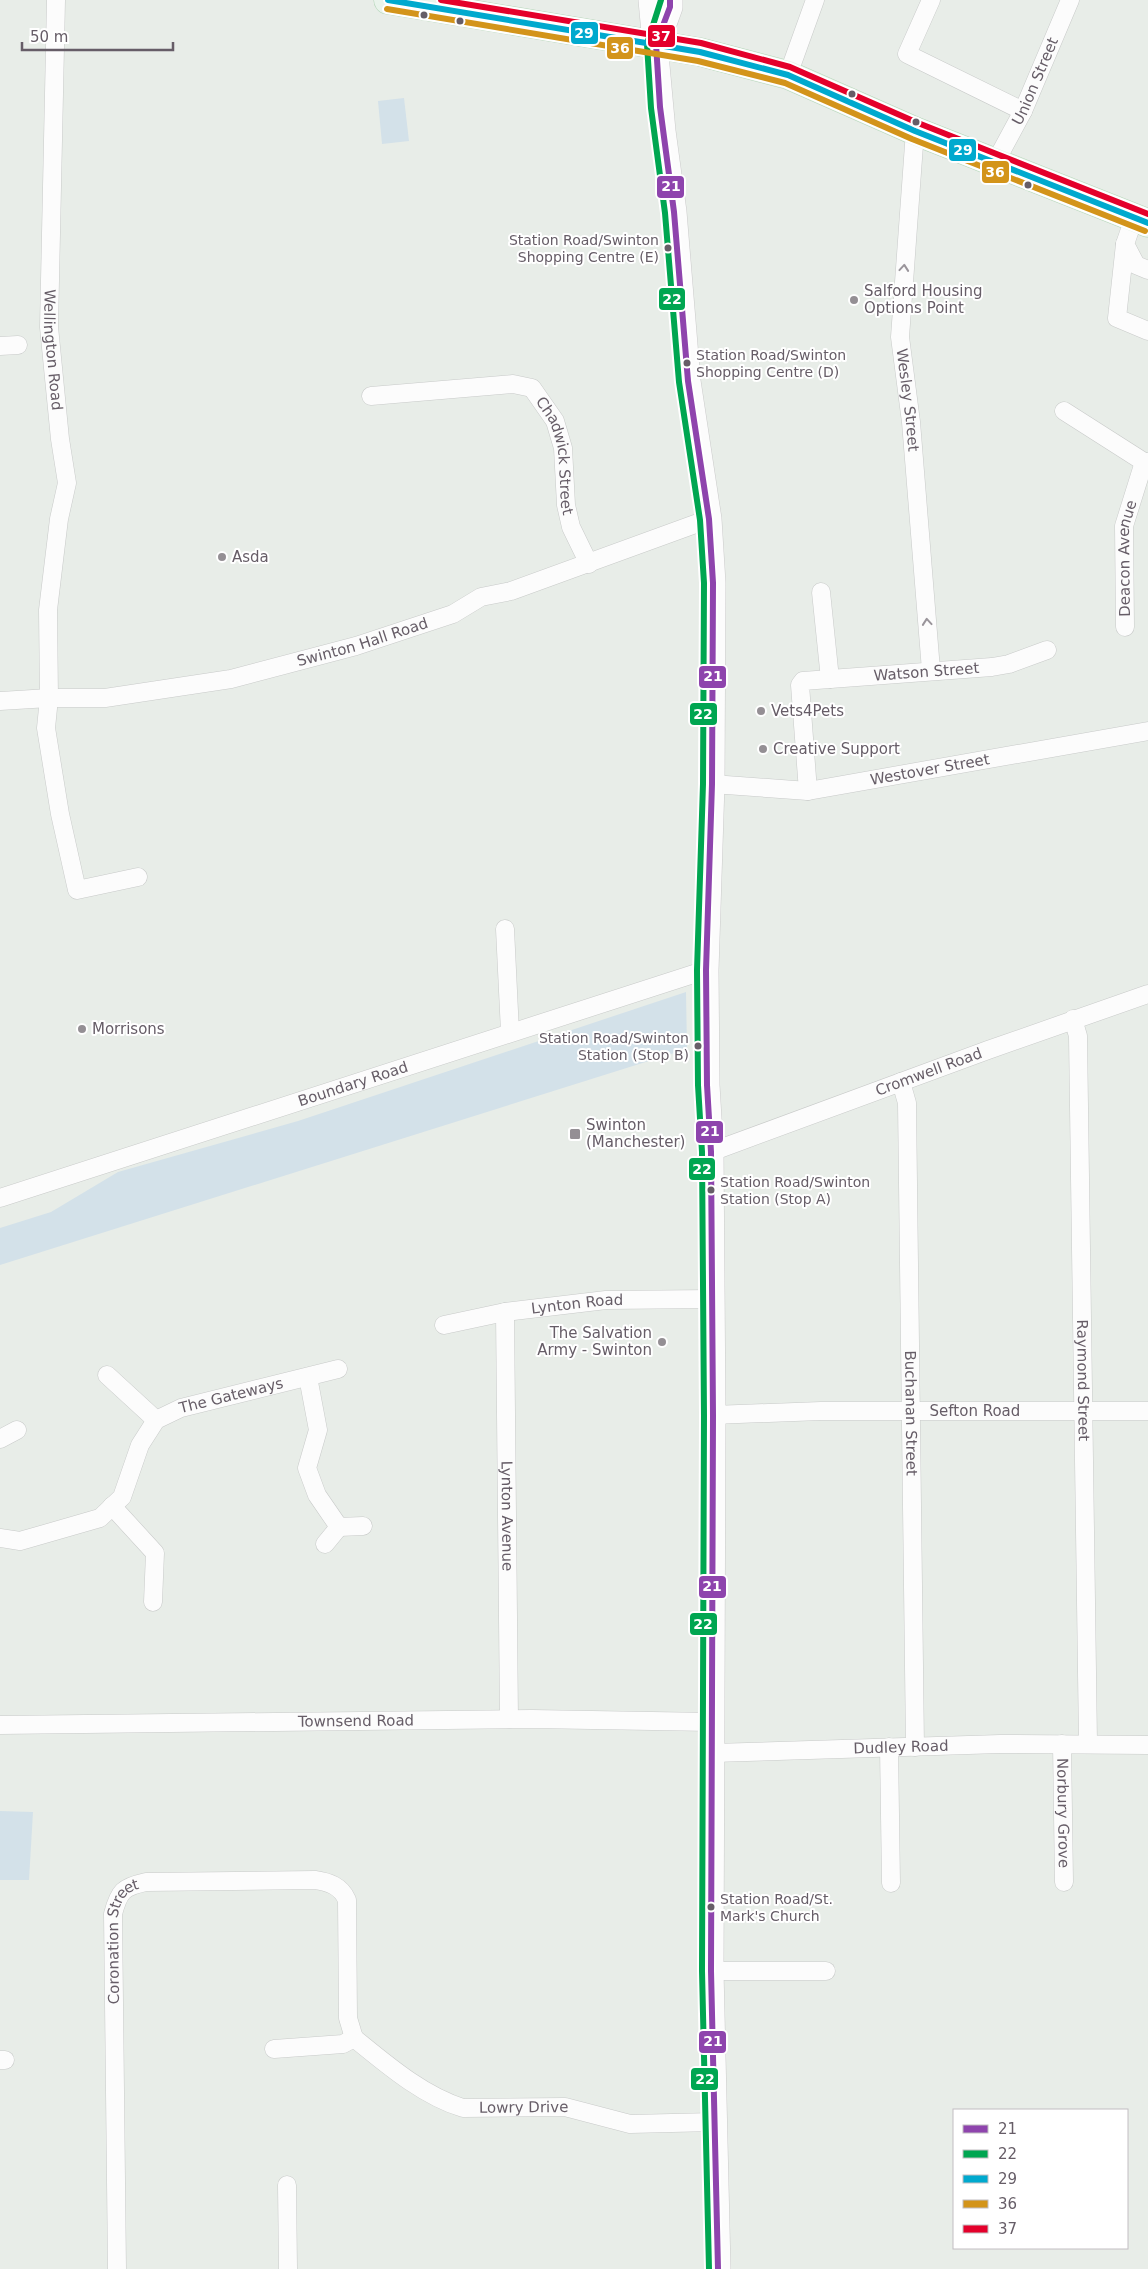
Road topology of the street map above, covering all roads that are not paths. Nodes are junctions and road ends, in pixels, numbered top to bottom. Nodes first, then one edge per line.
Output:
1 (56, 0) edge
2 (388, 0) edge
3 (651, 0) edge
4 (670, 0) edge
5 (815, 0) edge
6 (931, 0) edge
7 (1070, 0) edge
8 (656, 44) junction
9 (788, 75) junction
10 (1023, 111) junction
11 (915, 131) junction
12 (996, 161) junction
13 (1141, 220) edge
14 (1124, 244) junction
15 (1148, 270) edge
16 (1148, 331) edge
17 (18, 345) dead end
18 (0, 346) edge
19 (371, 396) dead end
20 (1064, 411) dead end
21 (1146, 462) edge
22 (709, 519) junction
23 (589, 564) junction
24 (821, 592) dead end
25 (1126, 627) dead end
26 (1046, 650) dead end
27 (931, 670) junction
28 (830, 678) junction
29 (49, 698) junction
30 (0, 701) edge
31 (1148, 731) edge
32 (712, 784) junction
33 (808, 791) junction
34 (138, 877) dead end
35 (505, 929) dead end
36 (706, 979) junction
37 (1148, 994) edge
38 (1073, 1019) junction
39 (510, 1032) junction
40 (901, 1082) junction
41 (710, 1143) junction
42 (0, 1198) edge
43 (712, 1299) junction
44 (505, 1312) junction
45 (444, 1325) dead end
46 (338, 1370) dead end
47 (106, 1375) dead end
48 (308, 1377) junction
49 (1084, 1410) junction
50 (1148, 1411) edge
51 (911, 1412) junction
52 (713, 1415) junction
53 (156, 1420) junction
54 (17, 1430) dead end
55 (0, 1439) edge
56 (112, 1506) junction
57 (363, 1526) dead end
58 (339, 1527) junction
59 (0, 1538) edge
60 (324, 1544) dead end
61 (153, 1602) dead end
62 (509, 1719) junction
63 (712, 1722) junction
64 (0, 1725) edge
65 (1088, 1743) junction
66 (1062, 1744) junction
67 (1148, 1745) edge
68 (889, 1747) junction
69 (915, 1747) junction
70 (713, 1753) junction
71 (1064, 1882) dead end
72 (891, 1883) dead end
73 (711, 1971) junction
74 (826, 1971) dead end
75 (354, 2038) junction
76 (274, 2049) dead end
77 (714, 2122) junction
78 (287, 2185) dead end
79 (117, 2269) edge
80 (288, 2269) edge
81 (718, 2269) edge

1 - 29 street, Wellington Road
2 - 8 main road
3 - 8 main road
4 - 8 main road
5 - 9 street
6 - 10 street
7 - 10 street, Union Street
8 - 9 main road
8 - 22 main road
9 - 11 main road
10 - 12 street, Union Street
11 - 12 main road
27 -> 11 street, Wesley Street
12 - 13 main road
13 - 14 street
14 - 15 street
14 - 16 street
17 - 18 street
19 - 23 street, Chadwick Street
20 - 21 street
21 - 25 street, Deacon Avenue
22 - 23 street, Swinton Hall Road
22 - 32 main road
23 - 29 street, Swinton Hall Road
24 - 28 street
26 - 27 street, Watson Street
27 - 28 street, Watson Street
28 - 33 street, Watson Street
29 - 30 street, Swinton Hall Road
29 - 34 street, Wellington Road
31 - 33 street, Westover Street
32 - 33 street, Westover Street
32 - 36 main road
35 - 39 street
36 - 39 street, Boundary Road
36 - 41 main road
37 - 38 street, Cromwell Road
38 - 40 street, Cromwell Road
38 - 49 street, Raymond Street
39 - 42 street, Boundary Road
40 - 41 street, Cromwell Road
40 - 51 street, Buchanan Street
41 - 43 main road
43 - 44 street, Lynton Road
43 - 52 main road
44 - 45 street, Lynton Road
44 - 62 street, Lynton Avenue
46 - 48 street, The Gateways
47 - 53 street
48 - 53 street, The Gateways
48 - 58 street
49 - 50 street, Sefton Road
49 - 51 street, Sefton Road
49 - 65 street, Raymond Street
51 - 52 street, Sefton Road
51 - 69 street, Buchanan Street
52 - 63 main road
53 - 56 street
54 - 55 street
56 - 59 street
56 - 61 street
57 - 58 street
58 - 60 street
62 - 63 street, Townsend Road
62 - 64 street, Townsend Road
63 - 70 main road
65 - 66 street, Dudley Road
65 - 67 street, Dudley Road
66 - 69 street, Dudley Road
66 - 71 street, Norbury Grove
68 - 69 street, Dudley Road
68 - 70 street, Dudley Road
68 - 72 street
70 - 73 main road
73 - 74 street
73 - 77 main road
75 - 76 street
75 - 77 street, Lowry Drive
75 - 79 street, Coronation Street
77 - 81 main road
78 - 80 street

